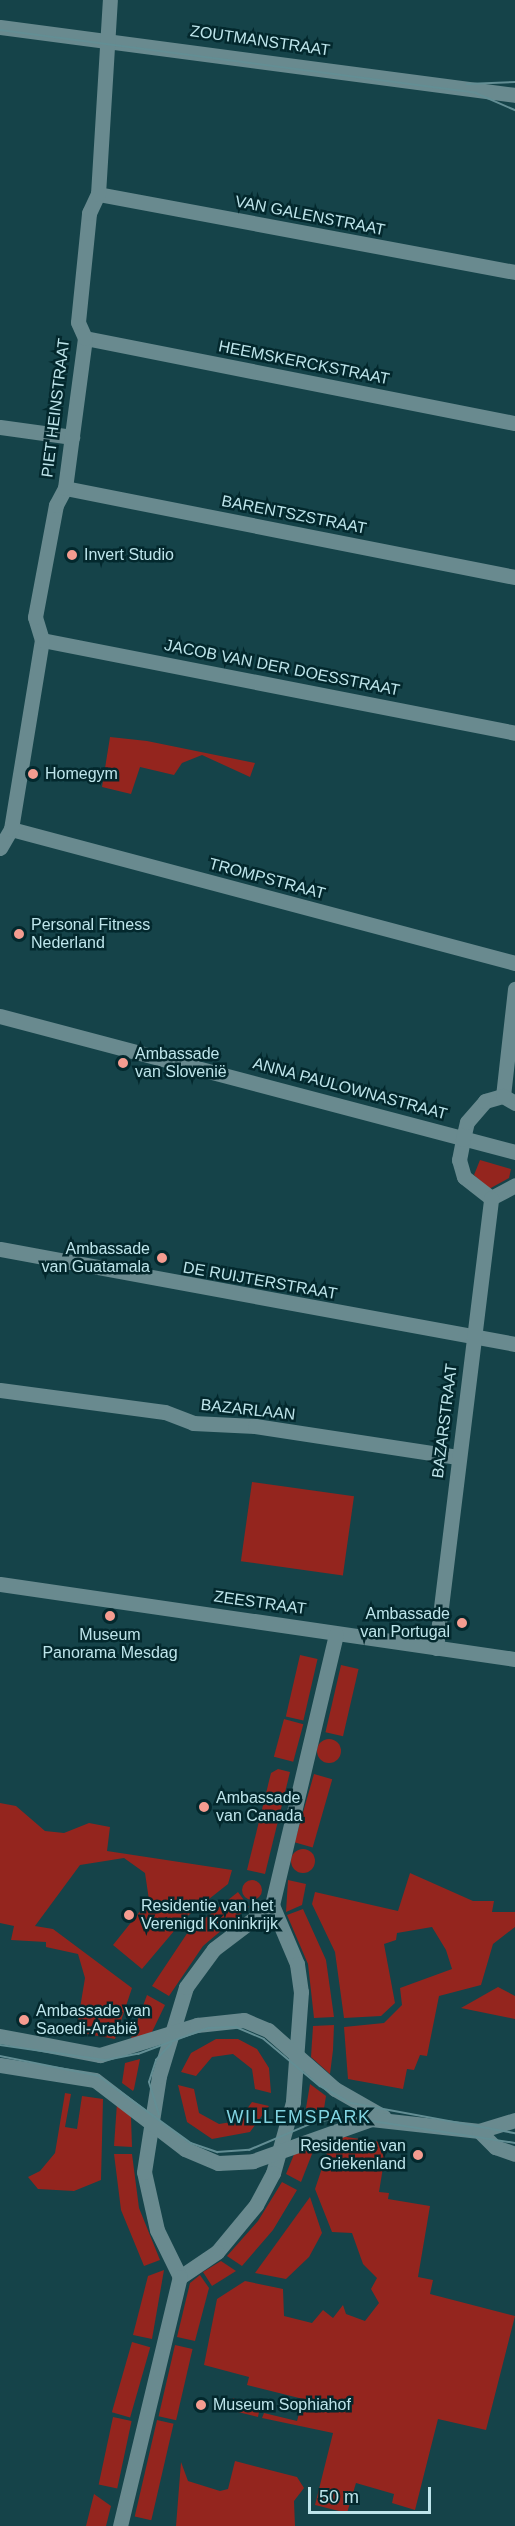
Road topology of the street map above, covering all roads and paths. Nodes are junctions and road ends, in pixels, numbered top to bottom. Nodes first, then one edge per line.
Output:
1 (110, 0) edge
2 (0, 27) edge
3 (106, 38) junction
4 (515, 95) edge
5 (98, 194) junction
6 (515, 272) edge
7 (85, 338) junction
8 (515, 423) edge
9 (0, 427) edge
10 (72, 437) junction
11 (65, 488) junction
12 (515, 578) edge
13 (42, 640) junction
14 (515, 733) edge
15 (11, 828) junction
16 (0, 848) edge
17 (515, 963) edge
18 (515, 990) edge
19 (0, 1016) edge
20 (509, 1100) edge
21 (463, 1139) junction
22 (515, 1152) edge
23 (515, 1185) edge
24 (490, 1198) junction
25 (0, 1249) edge
26 (474, 1337) junction
27 (515, 1344) edge
28 (0, 1390) edge
29 (458, 1457) junction
30 (0, 1584) edge
31 (336, 1634) junction
32 (436, 1648) junction
33 (515, 1659) edge
34 (272, 1905) junction
35 (172, 2035) junction
36 (0, 2036) edge
37 (299, 2056) junction
38 (0, 2065) edge
39 (384, 2117) junction
40 (515, 2120) edge
41 (151, 2124) junction
42 (479, 2132) junction
43 (275, 2152) junction
44 (515, 2154) edge
45 (180, 2277) junction
46 (120, 2526) edge

1 - 3 street, PIET HEINSTRAAT
2 - 3 street, ZOUTMANSTRAAT
3 - 4 street, ZOUTMANSTRAAT
3 - 5 street, PIET HEINSTRAAT
5 - 6 street, VAN GALENSTRAAT
5 - 7 street, PIET HEINSTRAAT
7 - 8 street, HEEMSKERCKSTRAAT
7 - 10 street, PIET HEINSTRAAT
9 - 10 street
10 - 11 street, PIET HEINSTRAAT
11 - 12 street, BARENTSZSTRAAT
11 - 13 street, PIET HEINSTRAAT
13 - 14 street, JACOB VAN DER DOESSTRAAT
13 - 15 street, PIET HEINSTRAAT
15 - 16 street, PIET HEINSTRAAT
15 - 17 street, TROMPSTRAAT
18 - 20 street
19 - 21 street, ANNA PAULOWNASTRAAT
20 - 21 street
21 - 22 street, ANNA PAULOWNASTRAAT
21 - 24 street
23 - 24 street
24 - 26 street, BAZARSTRAAT
25 - 26 street, DE RUIJTERSTRAAT
26 - 27 street, DE RUIJTERSTRAAT
26 - 29 street, BAZARSTRAAT
28 - 29 street, BAZARLAAN
29 - 32 street, BAZARSTRAAT
30 - 31 street, ZEESTRAAT
31 - 32 street, ZEESTRAAT
31 - 34 street
32 - 33 street, ZEESTRAAT
34 - 35 street
34 - 37 street
35 - 36 street
35 - 37 street
35 - 41 street
37 - 39 street
37 - 43 street
38 - 41 street
39 - 42 street
39 - 43 street
40 - 42 street
41 - 43 street
41 - 45 street
42 - 44 street
43 - 45 street
45 - 46 street

